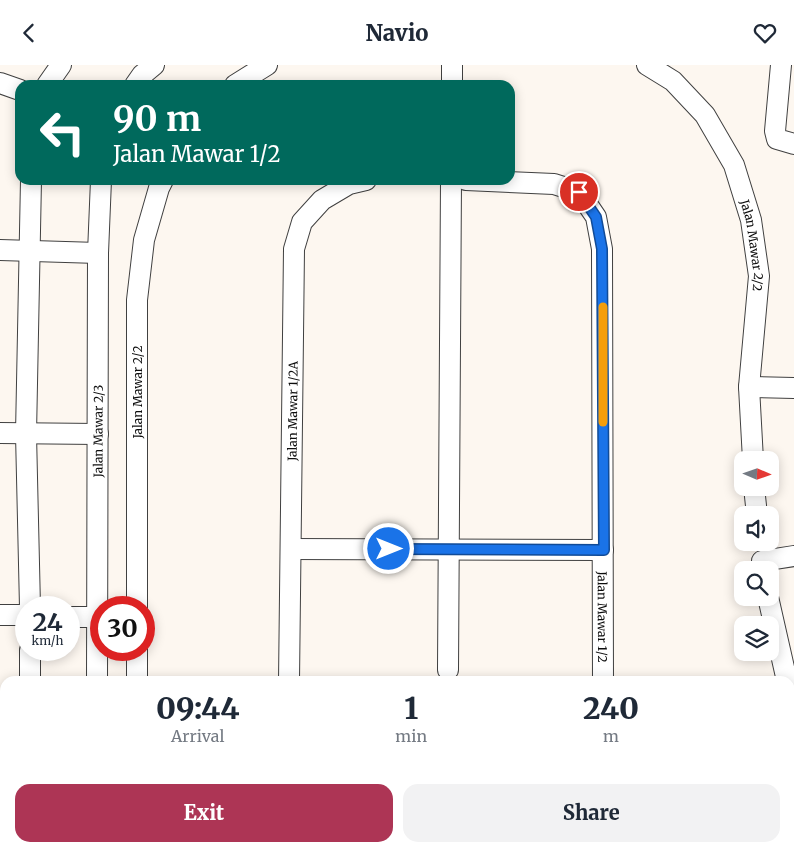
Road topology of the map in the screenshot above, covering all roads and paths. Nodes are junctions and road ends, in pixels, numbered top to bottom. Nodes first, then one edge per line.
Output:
1 (61, 65) edge
2 (154, 65) edge
3 (267, 65) edge
4 (452, 65) edge
5 (647, 65) edge
6 (782, 65) edge
7 (50, 80) edge
8 (138, 80) edge
9 (243, 80) edge
10 (452, 80) edge
11 (0, 83) edge
12 (15, 88) edge
13 (792, 143) edge
14 (515, 182) edge
15 (32, 185) edge
16 (101, 185) edge
17 (161, 185) edge
18 (346, 185) edge
19 (451, 185) edge
20 (0, 250) edge
21 (30, 251) junction
22 (98, 253) junction
23 (749, 387) junction
24 (794, 388) edge
25 (0, 433) edge
26 (26, 434) junction
27 (98, 434) junction
28 (752, 451) edge
29 (290, 549) junction
30 (448, 549) junction
31 (604, 550) junction
32 (794, 556) edge
33 (762, 558) edge
34 (30, 596) edge
35 (96, 596) edge
36 (137, 596) edge
37 (770, 606) edge
38 (0, 615) edge
39 (15, 615) edge
40 (30, 661) edge
41 (97, 661) edge
42 (137, 661) edge
43 (448, 669) dead end
44 (30, 676) edge
45 (97, 676) edge
46 (137, 676) edge
47 (289, 676) edge
48 (603, 676) edge
49 (786, 676) edge

1 - 7 street
2 - 8 street
3 - 9 street
4 - 10 street
5 - 23 street, Jalan Mawar 2/2
6 - 13 street
11 - 12 street
14 - 31 street, Jalan Mawar 1/2
15 - 21 street
16 - 22 street, Jalan Mawar 2/3
17 - 36 street, Jalan Mawar 2/2
18 - 29 street, Jalan Mawar 1/2A
19 - 30 street
20 - 21 street
21 - 22 street
21 - 26 street
22 - 27 street, Jalan Mawar 2/3
23 - 24 street
23 - 28 street, Jalan Mawar 2/2
25 - 26 street
26 - 27 street
26 - 34 street
27 - 35 street, Jalan Mawar 2/3
29 - 30 street
29 - 47 street, Jalan Mawar 1/2A
30 - 31 street
30 - 43 street
31 - 48 street, Jalan Mawar 1/2
32 - 33 street
37 - 49 street
38 - 39 street
40 - 44 street
41 - 45 street, Jalan Mawar 2/3
42 - 46 street

